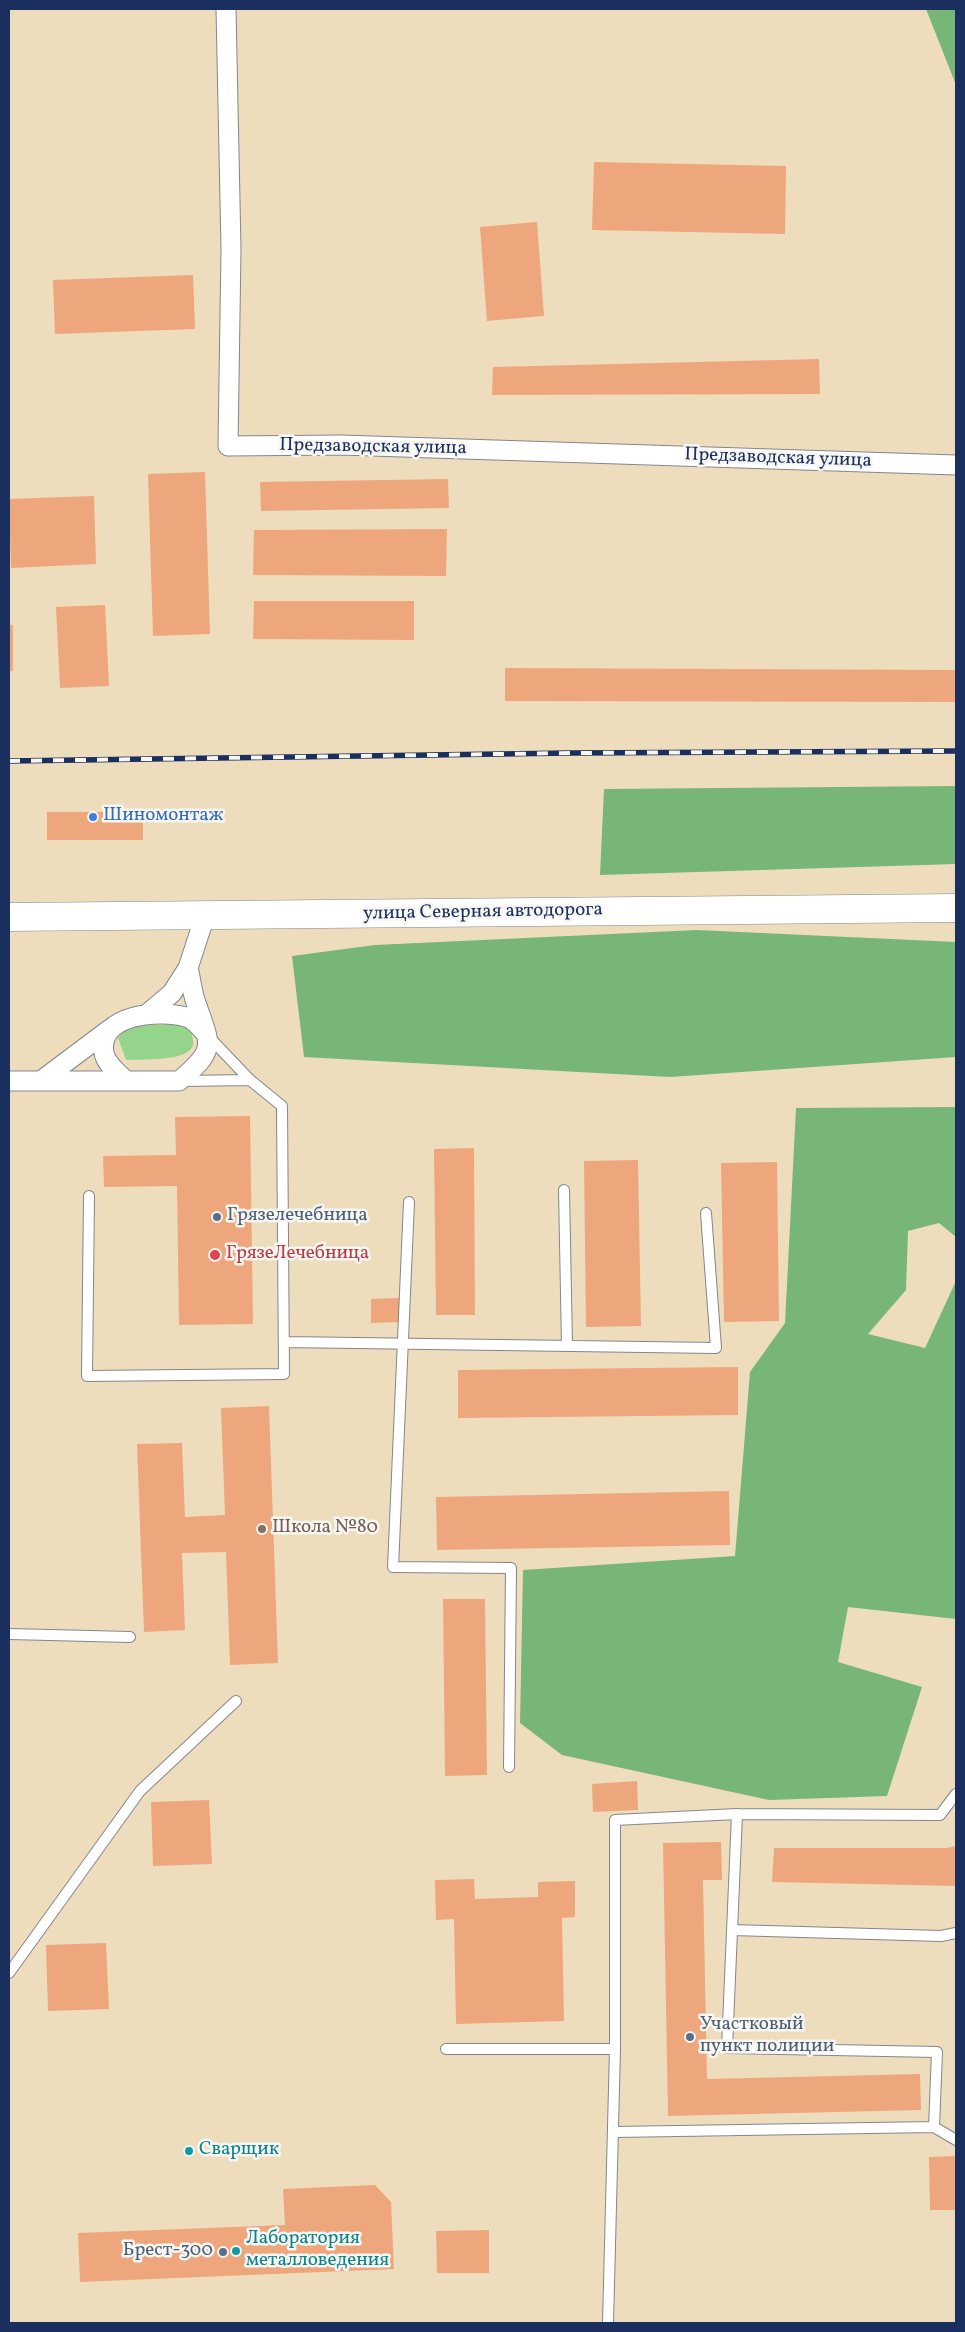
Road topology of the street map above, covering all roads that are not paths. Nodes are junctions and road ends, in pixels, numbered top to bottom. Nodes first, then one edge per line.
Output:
1 (226, 9) edge
2 (956, 465) edge
3 (956, 908) edge
4 (205, 916) junction
5 (9, 917) edge
6 (188, 968) junction
7 (146, 1015) junction
8 (110, 1029) junction
9 (208, 1037) junction
10 (42, 1080) junction
11 (125, 1080) junction
12 (250, 1080) junction
13 (9, 1081) edge
14 (179, 1081) junction
15 (564, 1190) dead end
16 (89, 1196) dead end
17 (410, 1202) dead end
18 (706, 1214) dead end
19 (284, 1342) junction
20 (403, 1343) junction
21 (567, 1346) junction
22 (9, 1634) edge
23 (130, 1637) dead end
24 (236, 1701) dead end
25 (509, 1767) dead end
26 (956, 1794) edge
27 (737, 1814) junction
28 (732, 1930) junction
29 (956, 1933) edge
30 (9, 1973) edge
31 (446, 2049) dead end
32 (615, 2049) junction
33 (934, 2127) junction
34 (614, 2132) junction
35 (956, 2140) edge
36 (608, 2323) edge

1 - 2 street, Предзаводская улица
3 - 4 main road, улица Северная автодорога
4 - 5 main road, улица Северная автодорога
4 - 6 street
6 - 7 street
6 - 9 street
7 - 8 street
7 - 9 street
8 - 10 street
8 - 11 street
9 - 12 lane
9 - 14 street
10 - 11 street
10 - 13 street
11 - 14 street
12 - 14 lane
12 - 19 lane
15 - 21 lane
16 - 19 lane
17 - 20 lane
18 - 21 lane
19 - 20 lane
20 - 21 lane
20 - 25 lane
22 - 23 lane
24 - 30 lane
26 - 27 lane
27 - 28 lane
27 - 32 lane
28 - 29 lane
28 - 33 lane
31 - 32 lane
32 - 34 lane
33 - 34 lane
33 - 35 lane
34 - 36 lane

